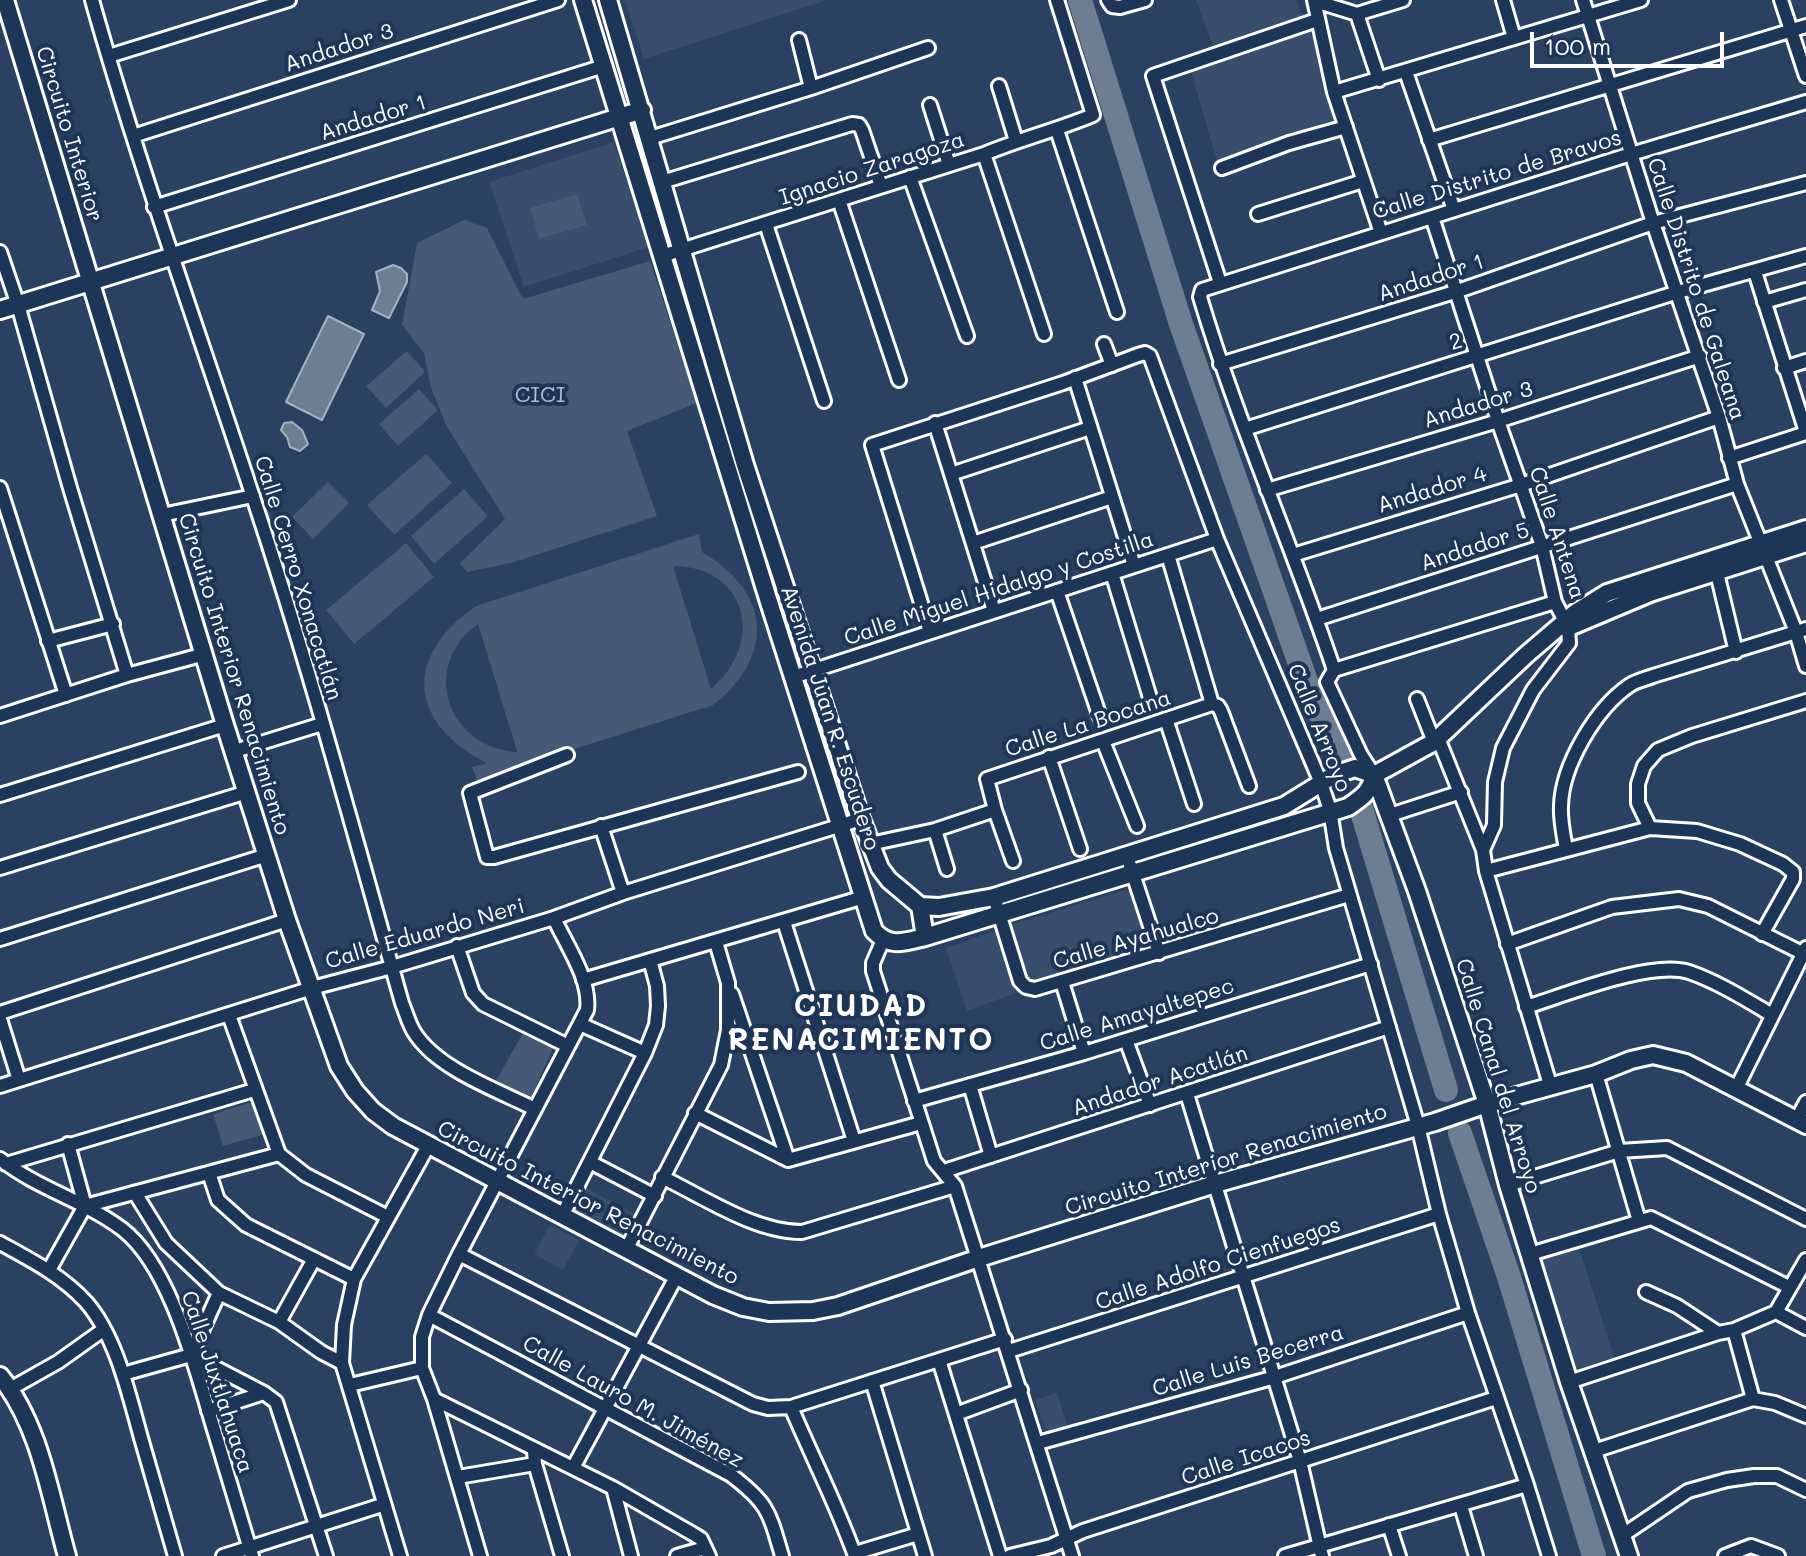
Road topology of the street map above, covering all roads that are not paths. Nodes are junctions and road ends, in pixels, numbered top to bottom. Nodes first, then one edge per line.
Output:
1 (5, 0) edge
2 (92, 0) edge
3 (289, 0) edge
4 (558, 0) edge
5 (583, 0) edge
6 (608, 0) edge
7 (1057, 0) edge
8 (1145, 0) edge
9 (1403, 0) edge
10 (1503, 0) edge
11 (1583, 0) edge
12 (1641, 0) edge
13 (1781, 0) edge
14 (1314, 1) edge
15 (1110, 3) edge
16 (1357, 14) junction
17 (1587, 15) junction
18 (1317, 20) junction
19 (614, 22) junction
20 (1806, 26) edge
21 (592, 28) junction
22 (1790, 30) junction
23 (1514, 38) junction
24 (799, 40) dead end
25 (928, 48) dead end
26 (109, 56) junction
27 (604, 66) junction
28 (1406, 72) junction
29 (1806, 76) edge
30 (1379, 80) junction
31 (999, 86) dead end
32 (1610, 86) junction
33 (811, 88) junction
34 (1334, 92) junction
35 (1806, 102) edge
36 (930, 105) dead end
37 (642, 110) junction
38 (618, 118) junction
39 (1346, 127) junction
40 (1057, 130) junction
41 (133, 136) junction
42 (650, 138) junction
43 (1429, 140) junction
44 (1016, 141) junction
45 (984, 154) junction
46 (1631, 154) junction
47 (949, 165) junction
48 (1222, 168) dead end
49 (910, 177) junction
50 (1363, 181) junction
51 (662, 182) junction
52 (1806, 183) edge
53 (881, 186) junction
54 (839, 200) junction
55 (154, 207) junction
56 (1454, 210) junction
57 (1258, 214) dead end
58 (1432, 217) junction
59 (1653, 223) junction
60 (766, 224) junction
61 (1381, 233) junction
62 (683, 250) junction
63 (0, 252) edge
64 (662, 256) junction
65 (1806, 256) edge
66 (171, 258) junction
67 (1755, 272) junction
68 (91, 281) junction
69 (1220, 283) junction
70 (1202, 290) joint
71 (1806, 290) edge
72 (1458, 291) junction
73 (1678, 292) junction
74 (1764, 302) junction
75 (18, 305) junction
76 (0, 310) edge
77 (1117, 312) dead end
78 (1044, 334) dead end
79 (967, 336) dead end
80 (1104, 344) dead end
81 (1478, 356) junction
82 (1700, 356) junction
83 (1806, 361) edge
84 (1220, 364) junction
85 (1112, 365) junction
86 (1784, 368) junction
87 (1075, 378) junction
88 (899, 380) dead end
89 (824, 401) dead end
90 (1719, 417) junction
91 (1498, 421) junction
92 (935, 423) junction
93 (1090, 428) junction
94 (1245, 429) junction
95 (1806, 432) edge
96 (1729, 458) junction
97 (745, 465) junction
98 (728, 470) junction
99 (951, 474) junction
100 (1737, 484) junction
101 (1521, 485) junction
102 (0, 488) edge
103 (1267, 490) junction
104 (253, 496) junction
105 (1112, 497) junction
106 (162, 515) junction
107 (1806, 529) edge
108 (1217, 539) junction
109 (973, 543) junction
110 (1806, 543) edge
111 (1542, 546) junction
112 (1762, 550) junction
113 (1168, 555) junction
114 (1293, 555) junction
115 (1134, 566) junction
116 (1112, 573) junction
117 (1717, 573) junction
118 (1057, 591) junction
119 (788, 597) junction
120 (769, 602) junction
121 (1555, 602) junction
122 (994, 611) junction
123 (1317, 619) junction
124 (113, 624) junction
125 (1563, 627) junction
126 (1801, 631) edge
127 (930, 632) junction
128 (48, 641) junction
129 (1736, 652) junction
130 (205, 654) junction
131 (1806, 666) edge
132 (1334, 670) junction
133 (812, 671) junction
134 (127, 675) junction
135 (793, 677) junction
136 (66, 695) junction
137 (1417, 699) dead end
138 (1151, 701) dead end
139 (1806, 701) edge
140 (1215, 705) junction
141 (0, 716) edge
142 (1100, 717) dead end
143 (1166, 719) junction
144 (322, 724) junction
145 (225, 725) junction
146 (1436, 740) junction
147 (1103, 741) junction
148 (235, 751) junction
149 (567, 755) dead end
150 (1049, 757) junction
151 (798, 772) dead end
152 (1374, 775) junction
153 (1321, 783) junction
154 (1249, 786) dead end
155 (247, 792) junction
156 (1461, 792) junction
157 (0, 795) edge
158 (1194, 804) dead end
159 (995, 810) junction
160 (1330, 810) junction
161 (1390, 815) junction
162 (861, 819) junction
163 (841, 824) junction
164 (601, 826) junction
165 (1137, 826) dead end
166 (1650, 828) junction
167 (935, 830) junction
168 (870, 844) junction
169 (1080, 849) dead end
170 (1483, 850) junction
171 (1566, 850) junction
172 (267, 855) junction
173 (1127, 856) junction
174 (1013, 861) dead end
175 (0, 868) edge
176 (947, 869) dead end
177 (1486, 871) junction
178 (1133, 873) junction
179 (623, 893) junction
180 (1349, 895) junction
181 (864, 897) junction
182 (994, 897) junction
183 (962, 903) junction
184 (920, 906) junction
185 (1001, 915) junction
186 (554, 918) junction
187 (287, 920) junction
188 (784, 922) junction
189 (968, 925) junction
190 (1762, 934) junction
191 (925, 937) junction
192 (0, 939) edge
193 (883, 940) junction
194 (716, 942) junction
195 (1507, 944) junction
196 (457, 946) junction
197 (1805, 951) edge
198 (1159, 953) junction
199 (650, 960) junction
200 (1371, 964) junction
201 (392, 967) junction
202 (583, 980) junction
203 (1062, 982) junction
204 (728, 983) junction
205 (312, 988) junction
206 (1526, 1007) junction
207 (229, 1015) junction
208 (1772, 1015) junction
209 (0, 1016) edge
210 (580, 1024) junction
211 (1389, 1027) junction
212 (1126, 1040) junction
213 (568, 1046) junction
214 (645, 1053) junction
215 (1084, 1053) junction
216 (1596, 1074) junction
217 (19, 1080) junction
218 (970, 1085) junction
219 (0, 1086) edge
220 (1551, 1088) junction
221 (1736, 1089) junction
222 (254, 1090) junction
223 (1187, 1094) junction
224 (914, 1101) junction
225 (1806, 1102) edge
226 (1487, 1104) junction
227 (1150, 1105) junction
228 (535, 1109) junction
229 (695, 1113) junction
230 (921, 1123) junction
231 (1801, 1123) edge
232 (1418, 1126) junction
233 (854, 1141) junction
234 (68, 1144) junction
235 (428, 1146) junction
236 (1619, 1151) junction
237 (279, 1154) junction
238 (991, 1156) junction
239 (788, 1160) junction
240 (3, 1162) edge
241 (590, 1162) junction
242 (944, 1171) junction
243 (209, 1173) junction
244 (662, 1177) junction
245 (498, 1180) junction
246 (1215, 1184) junction
247 (1508, 1185) junction
248 (955, 1186) junction
249 (135, 1193) junction
250 (655, 1196) junction
251 (85, 1206) junction
252 (563, 1214) junction
253 (1439, 1214) junction
254 (388, 1217) junction
255 (1806, 1219) edge
256 (1639, 1221) junction
257 (0, 1243) edge
258 (626, 1250) junction
259 (459, 1254) junction
260 (1530, 1254) junction
261 (979, 1258) junction
262 (314, 1259) junction
263 (1806, 1260) edge
264 (49, 1270) junction
265 (676, 1277) junction
266 (1245, 1278) junction
267 (354, 1279) junction
268 (1789, 1287) junction
269 (1646, 1292) dead end
270 (219, 1293) junction
271 (1776, 1312) junction
272 (1468, 1313) junction
273 (429, 1315) junction
274 (279, 1322) junction
275 (1806, 1328) edge
276 (103, 1330) junction
277 (1734, 1330) junction
278 (1718, 1333) junction
279 (1007, 1345) junction
280 (638, 1346) junction
281 (191, 1355) junction
282 (939, 1360) junction
283 (342, 1363) junction
284 (422, 1368) junction
285 (123, 1374) junction
286 (1275, 1377) junction
287 (872, 1381) junction
288 (5, 1382) edge
289 (1569, 1382) junction
290 (350, 1385) junction
291 (1021, 1390) junction
292 (264, 1393) junction
293 (1496, 1398) junction
294 (434, 1399) junction
295 (1753, 1399) junction
296 (605, 1407) junction
297 (791, 1407) junction
298 (208, 1411) junction
299 (956, 1414) junction
300 (1806, 1416) edge
301 (1038, 1443) junction
302 (1594, 1451) junction
303 (534, 1457) junction
304 (1300, 1461) junction
305 (573, 1468) junction
306 (458, 1477) junction
307 (1527, 1485) junction
308 (613, 1488) junction
309 (1806, 1490) edge
310 (382, 1505) junction
311 (1461, 1506) junction
312 (1389, 1525) junction
313 (317, 1526) junction
314 (918, 1534) junction
315 (1623, 1535) junction
316 (1067, 1539) junction
317 (1320, 1550) edge
318 (251, 1552) edge
319 (707, 1552) edge
320 (855, 1555) edge
321 (67, 1556) edge
322 (175, 1556) edge
323 (223, 1556) edge
324 (326, 1556) edge
325 (400, 1556) edge
326 (480, 1556) edge
327 (562, 1556) edge
328 (631, 1556) edge
329 (677, 1556) edge
330 (782, 1556) edge
331 (925, 1556) edge
332 (1000, 1556) edge
333 (1010, 1556) edge
334 (1072, 1556) edge
335 (1285, 1556) edge
336 (1399, 1556) edge
337 (1476, 1556) edge
338 (1549, 1556) edge
339 (1629, 1556) edge
340 (1725, 1556) edge
341 (1778, 1556) edge

1 - 68 main road, Circuito Interior
2 - 26 street, Calle Cerro Xonacatlán
3 - 26 street
4 - 41 street, Andador 3
5 - 21 main road, Avenida Juan R. Escudero
6 - 19 main road, Avenida Juan R. Escudero
7 - 40 street, Ignacio Zaragoza
8 - 15 street
9 - 16 street
10 - 23 street
11 - 17 street, Calle Distrito de Galeana
12 - 17 street
13 - 22 street
14 - 16 street
14 - 18 street
16 - 30 street
17 - 23 street
17 - 32 street, Calle Distrito de Galeana
18 - 34 street
18 - 69 street
19 - 21 main road
19 - 37 main road, Avenida Juan R. Escudero
20 - 22 street
21 - 27 main road, Avenida Juan R. Escudero
22 - 29 street
22 - 32 street
23 - 28 street
24 - 33 street
25 - 33 street
26 - 41 street, Calle Cerro Xonacatlán
27 - 38 main road, Avenida Juan R. Escudero
27 - 55 street, Andador 1
28 - 30 street
28 - 43 street
30 - 34 street
31 - 44 street
32 - 43 street
32 - 46 street, Calle Distrito de Galeana
33 - 42 street
34 - 39 street
35 - 46 street, Calle Distrito de Bravos
36 - 47 street
37 - 38 main road
37 - 42 main road, Avenida Juan R. Escudero
38 - 64 main road, Avenida Juan R. Escudero
38 - 66 main road
39 - 48 street
39 - 50 street
40 - 44 street, Ignacio Zaragoza
40 - 77 street
41 - 55 street, Calle Cerro Xonacatlán
42 - 51 main road, Avenida Juan R. Escudero
43 - 56 street
44 - 45 street, Ignacio Zaragoza
45 - 47 street, Ignacio Zaragoza
45 - 78 street
46 - 56 street, Calle Distrito de Bravos
46 - 59 street, Calle Distrito de Galeana
47 - 49 street, Ignacio Zaragoza
49 - 53 street, Ignacio Zaragoza
49 - 79 street
50 - 57 street
50 - 61 street
51 - 53 street
51 - 62 main road, Avenida Juan R. Escudero
52 - 59 street, Andador 1
53 - 54 street, Ignacio Zaragoza
54 - 60 street, Ignacio Zaragoza
54 - 88 street
55 - 66 street, Calle Cerro Xonacatlán
56 - 58 street, Calle Distrito de Bravos
58 - 61 street, Calle Distrito de Bravos
58 - 72 street, Calle Antena
59 - 72 street, Andador 1
59 - 73 street, Calle Distrito de Galeana
60 - 62 street, Ignacio Zaragoza
60 - 89 street
61 - 69 street, Calle Distrito de Bravos
62 - 64 street, Ignacio Zaragoza
62 - 97 main road, Avenida Juan R. Escudero
63 - 75 street
64 - 98 main road, Avenida Juan R. Escudero
65 - 67 street, 2
66 - 68 main road
66 - 104 street, Calle Cerro Xonacatlán
67 - 73 street, 2
67 - 74 street
68 - 75 main road
68 - 106 main road, Circuito Interior Renacimiento
69 - 70 street, Calle Distrito de Bravos
70 - 84 street, Calle Canal del Arroyo
71 - 74 street
72 - 81 street, Calle Antena
72 - 84 street, Andador 1
73 - 81 street, 2
73 - 82 street, Calle Distrito de Galeana
74 - 86 street
75 - 76 main road
75 - 124 street
80 - 85 street
81 - 91 street, Calle Antena
81 - 94 street, 2
82 - 90 street, Calle Distrito de Galeana
82 - 91 street, Andador 3
83 - 86 street
84 - 94 street, Calle Canal del Arroyo
85 - 87 street
85 - 108 street, Calle Arroyo
86 - 95 street
87 - 92 street
87 - 93 street
90 - 96 street, Calle Distrito de Galeana
90 - 101 street, Andador 4
91 - 101 street, Calle Antena
91 - 103 street, Andador 3
92 - 99 street
92 - 127 street
93 - 99 street
93 - 105 street
94 - 103 street, Calle Canal del Arroyo
95 - 96 street
96 - 100 street, Calle Distrito de Galeana
97 - 98 main road
97 - 119 main road, Avenida Juan R. Escudero
98 - 120 main road, Avenida Juan R. Escudero
99 - 109 street
100 - 111 street, Andador 5
100 - 112 street, Calle Distrito de Galeana
101 - 111 street, Calle Antena
101 - 114 street, Andador 4
102 - 128 street
103 - 114 street, Calle Canal del Arroyo
104 - 106 street
104 - 144 street, Calle Cerro Xonacatlán
105 - 109 street
105 - 115 street
106 - 130 main road, Circuito Interior Renacimiento
107 - 112 main road
108 - 113 street, Calle Miguel Hidalgo y Costilla
108 - 153 street, Calle Arroyo
109 - 122 street
110 - 112 main road
111 - 121 street, Calle Antena
111 - 123 street, Andador 5
112 - 117 main road
112 - 125 main road
112 - 126 street, Calle Distrito de Galeana
113 - 115 street, Calle Miguel Hidalgo y Costilla
113 - 140 street
114 - 123 street, Calle Canal del Arroyo
115 - 116 street, Calle Miguel Hidalgo y Costilla
116 - 118 street, Calle Miguel Hidalgo y Costilla
116 - 138 street
117 - 125 main road
117 - 129 street
118 - 122 street, Calle Miguel Hidalgo y Costilla
118 - 142 street
119 - 120 main road
119 - 133 main road, Avenida Juan R. Escudero
120 - 135 main road, Avenida Juan R. Escudero
121 - 125 street, Calle Antena
121 - 132 street
122 - 127 street, Calle Miguel Hidalgo y Costilla
123 - 132 street, Calle Canal del Arroyo
124 - 128 street
124 - 134 street
125 - 146 main road
125 - 170 street, Calle Antena
126 - 129 street
126 - 131 street, Calle Distrito de Galeana
127 - 133 street, Calle Miguel Hidalgo y Costilla
128 - 136 street
129 - 171 street
130 - 134 street
130 - 145 main road, Circuito Interior Renacimiento
132 - 152 street, Calle Canal del Arroyo
133 - 135 street, Calle Miguel Hidalgo y Costilla
133 - 162 main road, Avenida Juan R. Escudero
134 - 136 street
135 - 163 main road, Avenida Juan R. Escudero
136 - 141 street
137 - 146 street
139 - 166 street
140 - 143 street, Calle La Bocana
140 - 154 street
143 - 147 street, Calle La Bocana
143 - 158 street
144 - 148 street
144 - 201 street, Calle Cerro Xonacatlán
145 - 148 main road, Circuito Interior Renacimiento
145 - 157 street
146 - 152 main road
146 - 156 street
147 - 150 street, Calle La Bocana
147 - 165 street
148 - 155 main road, Circuito Interior Renacimiento
149 - 164 street
150 - 159 street, Calle La Bocana
150 - 169 street
151 - 164 street
152 - 153 main road
152 - 160 main road
152 - 161 main road, Calle Canal del Arroyo
153 - 160 street, Calle Arroyo
153 - 173 main road
155 - 172 main road, Circuito Interior Renacimiento
155 - 175 street
156 - 161 street
156 - 170 street
159 - 167 street
159 - 174 street
160 - 178 main road
160 - 180 street, Calle Arroyo
161 - 226 main road, Calle Canal del Arroyo
162 - 163 street, Calle Eduardo Neri
162 - 168 main road, Avenida Juan R. Escudero
163 - 179 street, Calle Eduardo Neri
163 - 181 main road, Avenida Juan R. Escudero
164 - 179 street
166 - 171 street
166 - 190 street
167 - 168 street
167 - 176 street
168 - 184 main road, Avenida Juan R. Escudero
170 - 177 street
171 - 177 street
172 - 187 main road, Circuito Interior Renacimiento
172 - 192 street
173 - 178 street
173 - 182 main road
177 - 195 street
178 - 185 main road
178 - 198 street
179 - 186 street, Calle Eduardo Neri
180 - 198 street, Calle Ayahualco
180 - 200 street, Calle Arroyo
181 - 188 street
181 - 193 main road, Avenida Juan R. Escudero
182 - 183 main road
182 - 185 street, Calle Ayahualco
183 - 184 main road
183 - 189 main road
184 - 191 main road
185 - 189 main road
185 - 203 street, Calle Ayahualco
186 - 196 street, Calle Eduardo Neri
186 - 202 street
187 - 205 main road, Circuito Interior Renacimiento
187 - 209 street
188 - 194 street
188 - 233 street
189 - 191 main road
190 - 195 street
190 - 197 street
191 - 193 main road
193 - 224 street
194 - 199 street
194 - 204 street
195 - 206 street
196 - 201 street, Calle Eduardo Neri
196 - 213 street
197 - 208 street
198 - 203 street, Calle Ayahualco
199 - 202 street
199 - 214 street
200 - 211 street, Calle Arroyo
200 - 212 street, Calle Amayaltepec
201 - 205 street, Calle Eduardo Neri
201 - 228 street, Calle Cerro Xonacatlán
202 - 210 street
203 - 215 street
204 - 229 street
204 - 239 street
205 - 207 street, Calle Eduardo Neri
205 - 235 main road, Circuito Interior Renacimiento
206 - 208 street
206 - 220 street
207 - 217 street, Calle Eduardo Neri
207 - 222 street
208 - 221 street
209 - 217 street
210 - 213 street
210 - 214 street
211 - 223 street, Andador Acatlán
211 - 232 street, Calle Arroyo
212 - 215 street, Calle Amayaltepec
212 - 227 street
213 - 228 street
214 - 241 street
215 - 218 street, Calle Amayaltepec
216 - 220 main road, Circuito Interior Renacimiento
216 - 221 main road, Circuito Interior Renacimiento
216 - 236 street
217 - 219 street, Calle Eduardo Neri
218 - 224 street, Calle Amayaltepec
218 - 238 street
220 - 226 main road, Circuito Interior Renacimiento
221 - 231 main road, Circuito Interior Renacimiento
222 - 234 street
222 - 237 street
223 - 227 street, Andador Acatlán
223 - 246 street
224 - 230 street
225 - 231 street
226 - 232 main road, Circuito Interior Renacimiento
226 - 247 main road, Calle Canal del Arroyo
227 - 238 street, Andador Acatlán
228 - 245 street
229 - 239 street
229 - 244 street
230 - 233 street
230 - 242 street
232 - 246 main road, Circuito Interior Renacimiento
232 - 253 street
233 - 239 street
234 - 240 street
234 - 251 street
235 - 245 main road, Circuito Interior Renacimiento
235 - 254 street
236 - 247 street
236 - 255 street
236 - 256 street
237 - 243 street
237 - 254 street
238 - 242 street, Andador Acatlán
240 - 251 street, Calle Juxtlahuaca
241 - 250 street
241 - 252 street
242 - 248 street
243 - 249 street
243 - 262 street
244 - 248 street
244 - 250 street
245 - 252 main road, Circuito Interior Renacimiento
245 - 259 street
246 - 261 main road, Circuito Interior Renacimiento
246 - 266 street
247 - 260 main road, Calle Canal del Arroyo
248 - 261 street
249 - 251 street
249 - 270 street
250 - 258 street
251 - 264 street
251 - 281 street, Calle Juxtlahuaca
252 - 258 main road, Circuito Interior Renacimiento
253 - 266 street, Calle Adolfo Cienfuegos
253 - 272 street
254 - 267 street
256 - 260 street
256 - 268 street
257 - 264 street
258 - 265 main road, Circuito Interior Renacimiento
259 - 273 street
259 - 280 street
260 - 289 main road, Calle Canal del Arroyo
261 - 265 main road, Circuito Interior Renacimiento
261 - 279 street
262 - 267 street
262 - 274 street
263 - 268 street
264 - 276 street
265 - 280 street
266 - 279 street, Calle Adolfo Cienfuegos
266 - 286 street
267 - 283 street
268 - 271 street
269 - 278 street
270 - 274 street
270 - 281 street
271 - 275 street
271 - 277 street
272 - 286 street, Calle Luis Becerra
272 - 293 street
273 - 284 street
273 - 296 street, Calle Lauro M. Jiménez
274 - 283 street
276 - 285 street
276 - 288 street
277 - 278 street
277 - 295 street
278 - 289 street
279 - 282 street, Calle Adolfo Cienfuegos
279 - 291 street
280 - 296 street
280 - 297 street, Calle Adolfo Cienfuegos
281 - 285 street
281 - 292 street
281 - 298 street, Calle Juxtlahuaca
282 - 287 street, Calle Adolfo Cienfuegos
282 - 299 street
283 - 290 street
284 - 290 street
284 - 294 street
285 - 322 street
286 - 301 street, Calle Luis Becerra
286 - 304 street
287 - 297 street, Calle Adolfo Cienfuegos
287 - 314 street
288 - 321 main road
289 - 302 main road, Calle Canal del Arroyo
290 - 310 street
291 - 299 street
291 - 301 street
292 - 298 street
292 - 313 street
293 - 304 street, Calle Icacos
293 - 307 street
294 - 303 street
294 - 306 street
295 - 300 street
295 - 302 street
296 - 305 street
296 - 330 street, Calle Lauro M. Jiménez
297 - 320 street
298 - 318 street, Calle Juxtlahuaca
299 - 332 street
301 - 316 street
302 - 315 main road, Calle Canal del Arroyo
303 - 305 street
303 - 306 street
303 - 327 street
304 - 316 street, Calle Icacos
304 - 317 street
305 - 308 street
306 - 326 street
307 - 311 street
307 - 338 street
308 - 319 street
308 - 328 street
309 - 315 street
310 - 313 street
310 - 325 street
311 - 312 street
311 - 337 street
312 - 317 street
312 - 336 street
313 - 318 street
313 - 324 street
314 - 320 street
314 - 331 street
315 - 339 main road, Calle Canal del Arroyo
316 - 333 street, Calle Icacos
316 - 334 street
317 - 335 street
318 - 323 street
319 - 329 street
340 - 341 street

